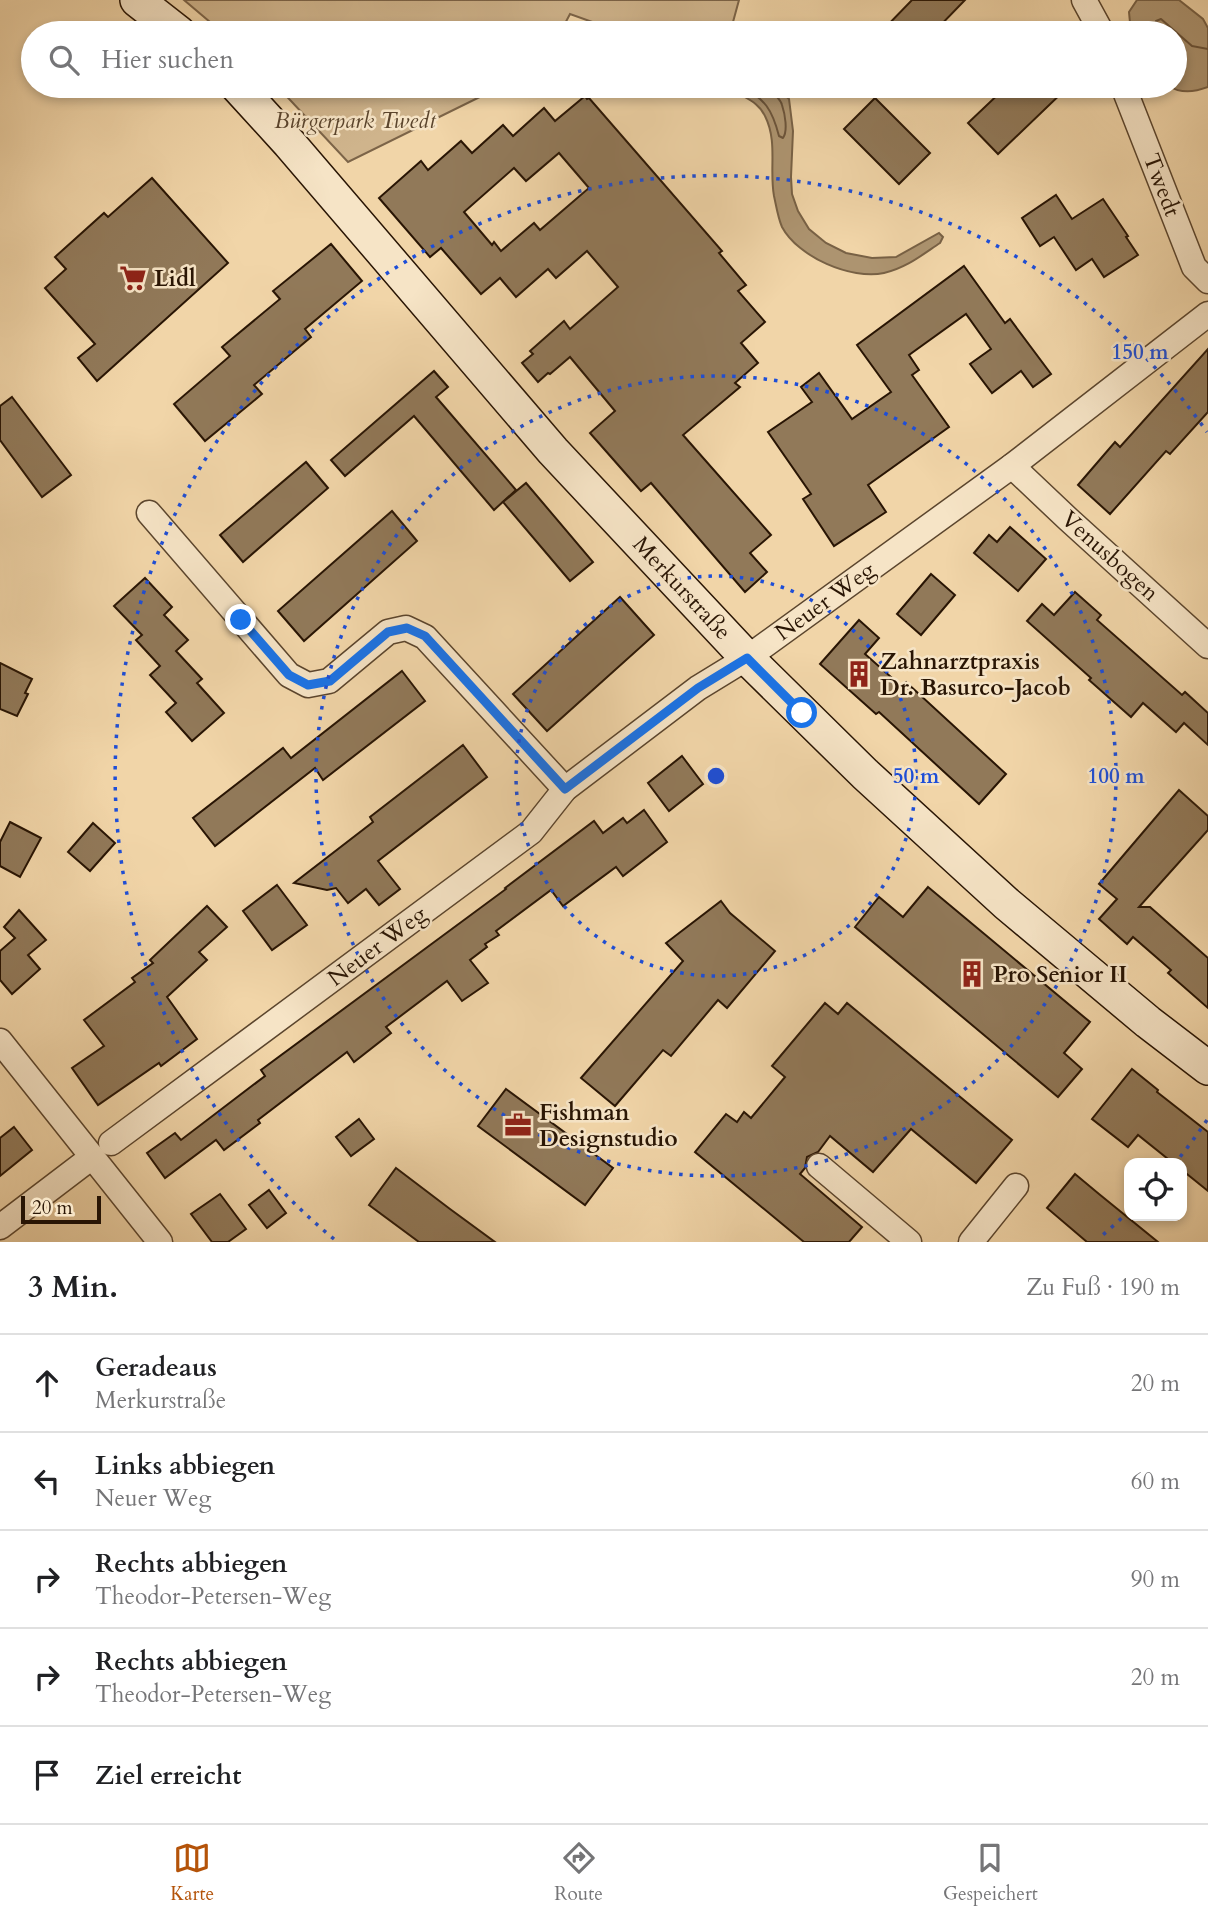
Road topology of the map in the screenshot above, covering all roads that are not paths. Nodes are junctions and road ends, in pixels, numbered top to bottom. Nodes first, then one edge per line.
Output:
1 (137, 0) edge
2 (1084, 0) edge
3 (164, 21) edge
4 (1095, 21) edge
5 (248, 98) edge
6 (1128, 98) edge
7 (1208, 281) edge
8 (1208, 314) edge
9 (1012, 466) junction
10 (149, 513) dead end
11 (1208, 646) edge
12 (747, 658) junction
13 (565, 789) junction
14 (0, 1041) edge
15 (1208, 1068) edge
16 (102, 1150) junction
17 (819, 1166) dead end
18 (1016, 1185) dead end
19 (0, 1227) edge
20 (160, 1242) edge
21 (909, 1242) edge
22 (971, 1242) edge

1 - 3 street
2 - 4 street
5 - 12 street, Merkurstraße
6 - 7 street, Twedt
8 - 9 street, Neuer Weg
9 - 11 street, Venusbogen
9 - 12 street, Neuer Weg
10 - 13 street
12 - 13 street, Neuer Weg
12 - 15 street, Merkurstraße
13 - 16 street, Neuer Weg
14 - 16 street
16 - 19 street, Neuer Weg
16 - 20 street
17 - 21 street
18 - 22 street

